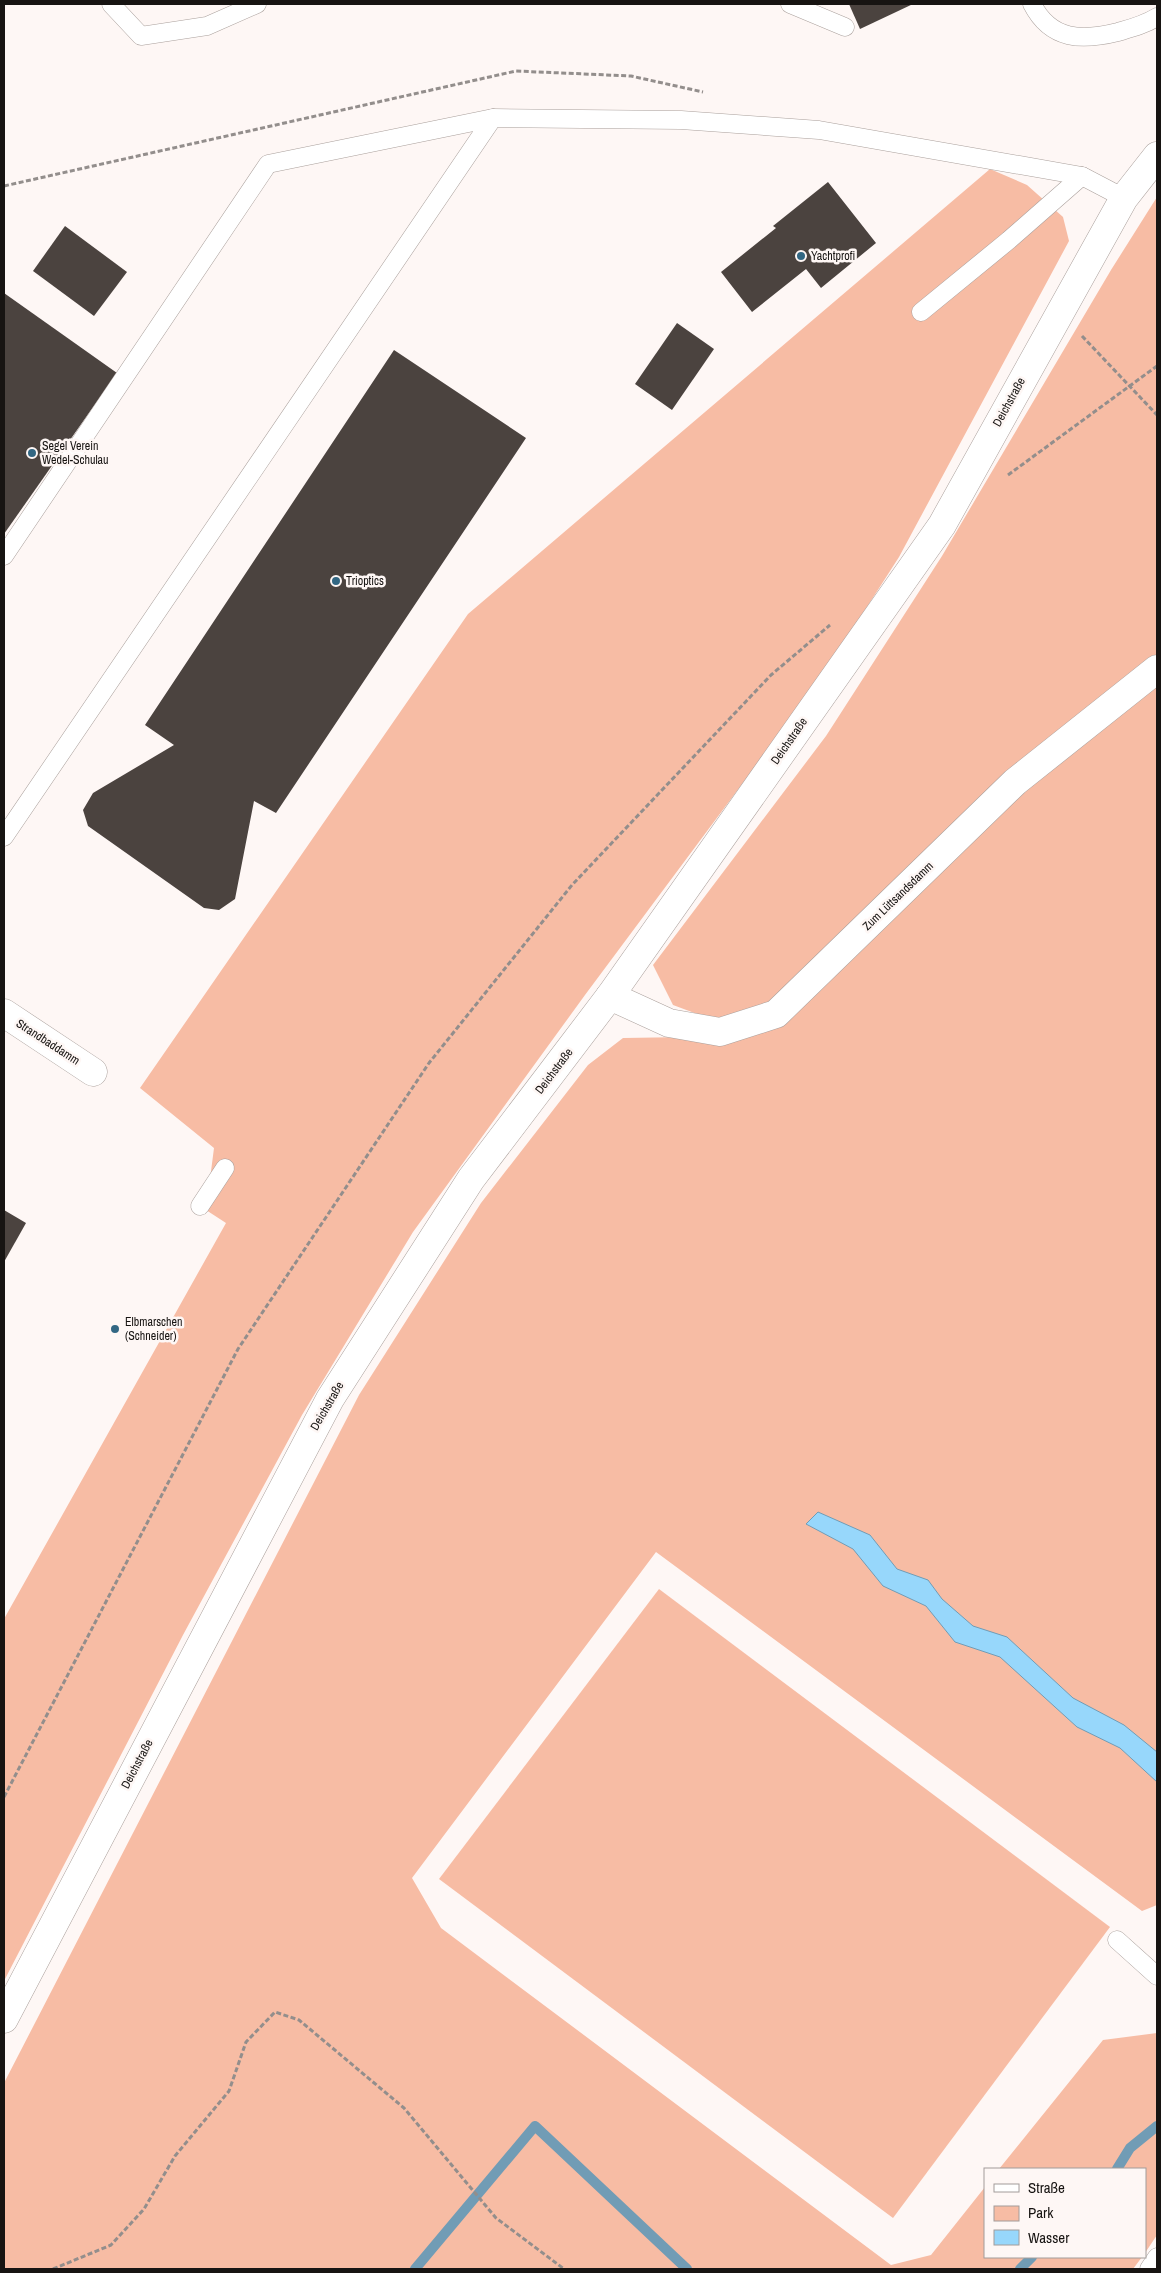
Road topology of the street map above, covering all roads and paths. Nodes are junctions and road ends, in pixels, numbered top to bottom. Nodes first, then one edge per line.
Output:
1 (111, 4) edge
2 (258, 4) edge
3 (790, 4) edge
4 (1032, 4) edge
5 (1157, 17) edge
6 (845, 27) dead end
7 (493, 118) junction
8 (1157, 156) edge
9 (1082, 176) junction
10 (1124, 198) junction
11 (921, 312) dead end
12 (1059, 312) junction
13 (1157, 366) edge
14 (1130, 384) junction
15 (1157, 415) edge
16 (1004, 478) dead end
17 (4, 556) edge
18 (832, 624) dead end
19 (1157, 669) edge
20 (4, 838) edge
21 (610, 996) junction
22 (4, 1013) edge
23 (93, 1072) dead end
24 (225, 1168) dead end
25 (200, 1206) dead end
26 (4, 1797) edge
27 (1118, 1940) dead end
28 (1157, 1976) edge
29 (4, 2019) edge
30 (1157, 2257) edge
31 (53, 2269) edge
32 (564, 2269) edge
33 (1149, 2269) edge

1 - 2 lane
3 - 6 lane
4 - 5 lane
7 - 9 lane
7 - 17 lane
7 - 20 lane
8 - 10 street, Deichstraße
9 - 10 lane
9 - 11 lane
10 - 12 street, Deichstraße
12 - 14 path
12 - 21 street, Deichstraße
13 - 14 path
14 - 15 path
14 - 16 path
18 - 26 path
19 - 21 street, Zum Lüttsandsdamm
21 - 29 street, Deichstraße
22 - 23 street, Strandbaddamm
24 - 25 lane
27 - 28 lane
30 - 33 lane
31 - 32 path

